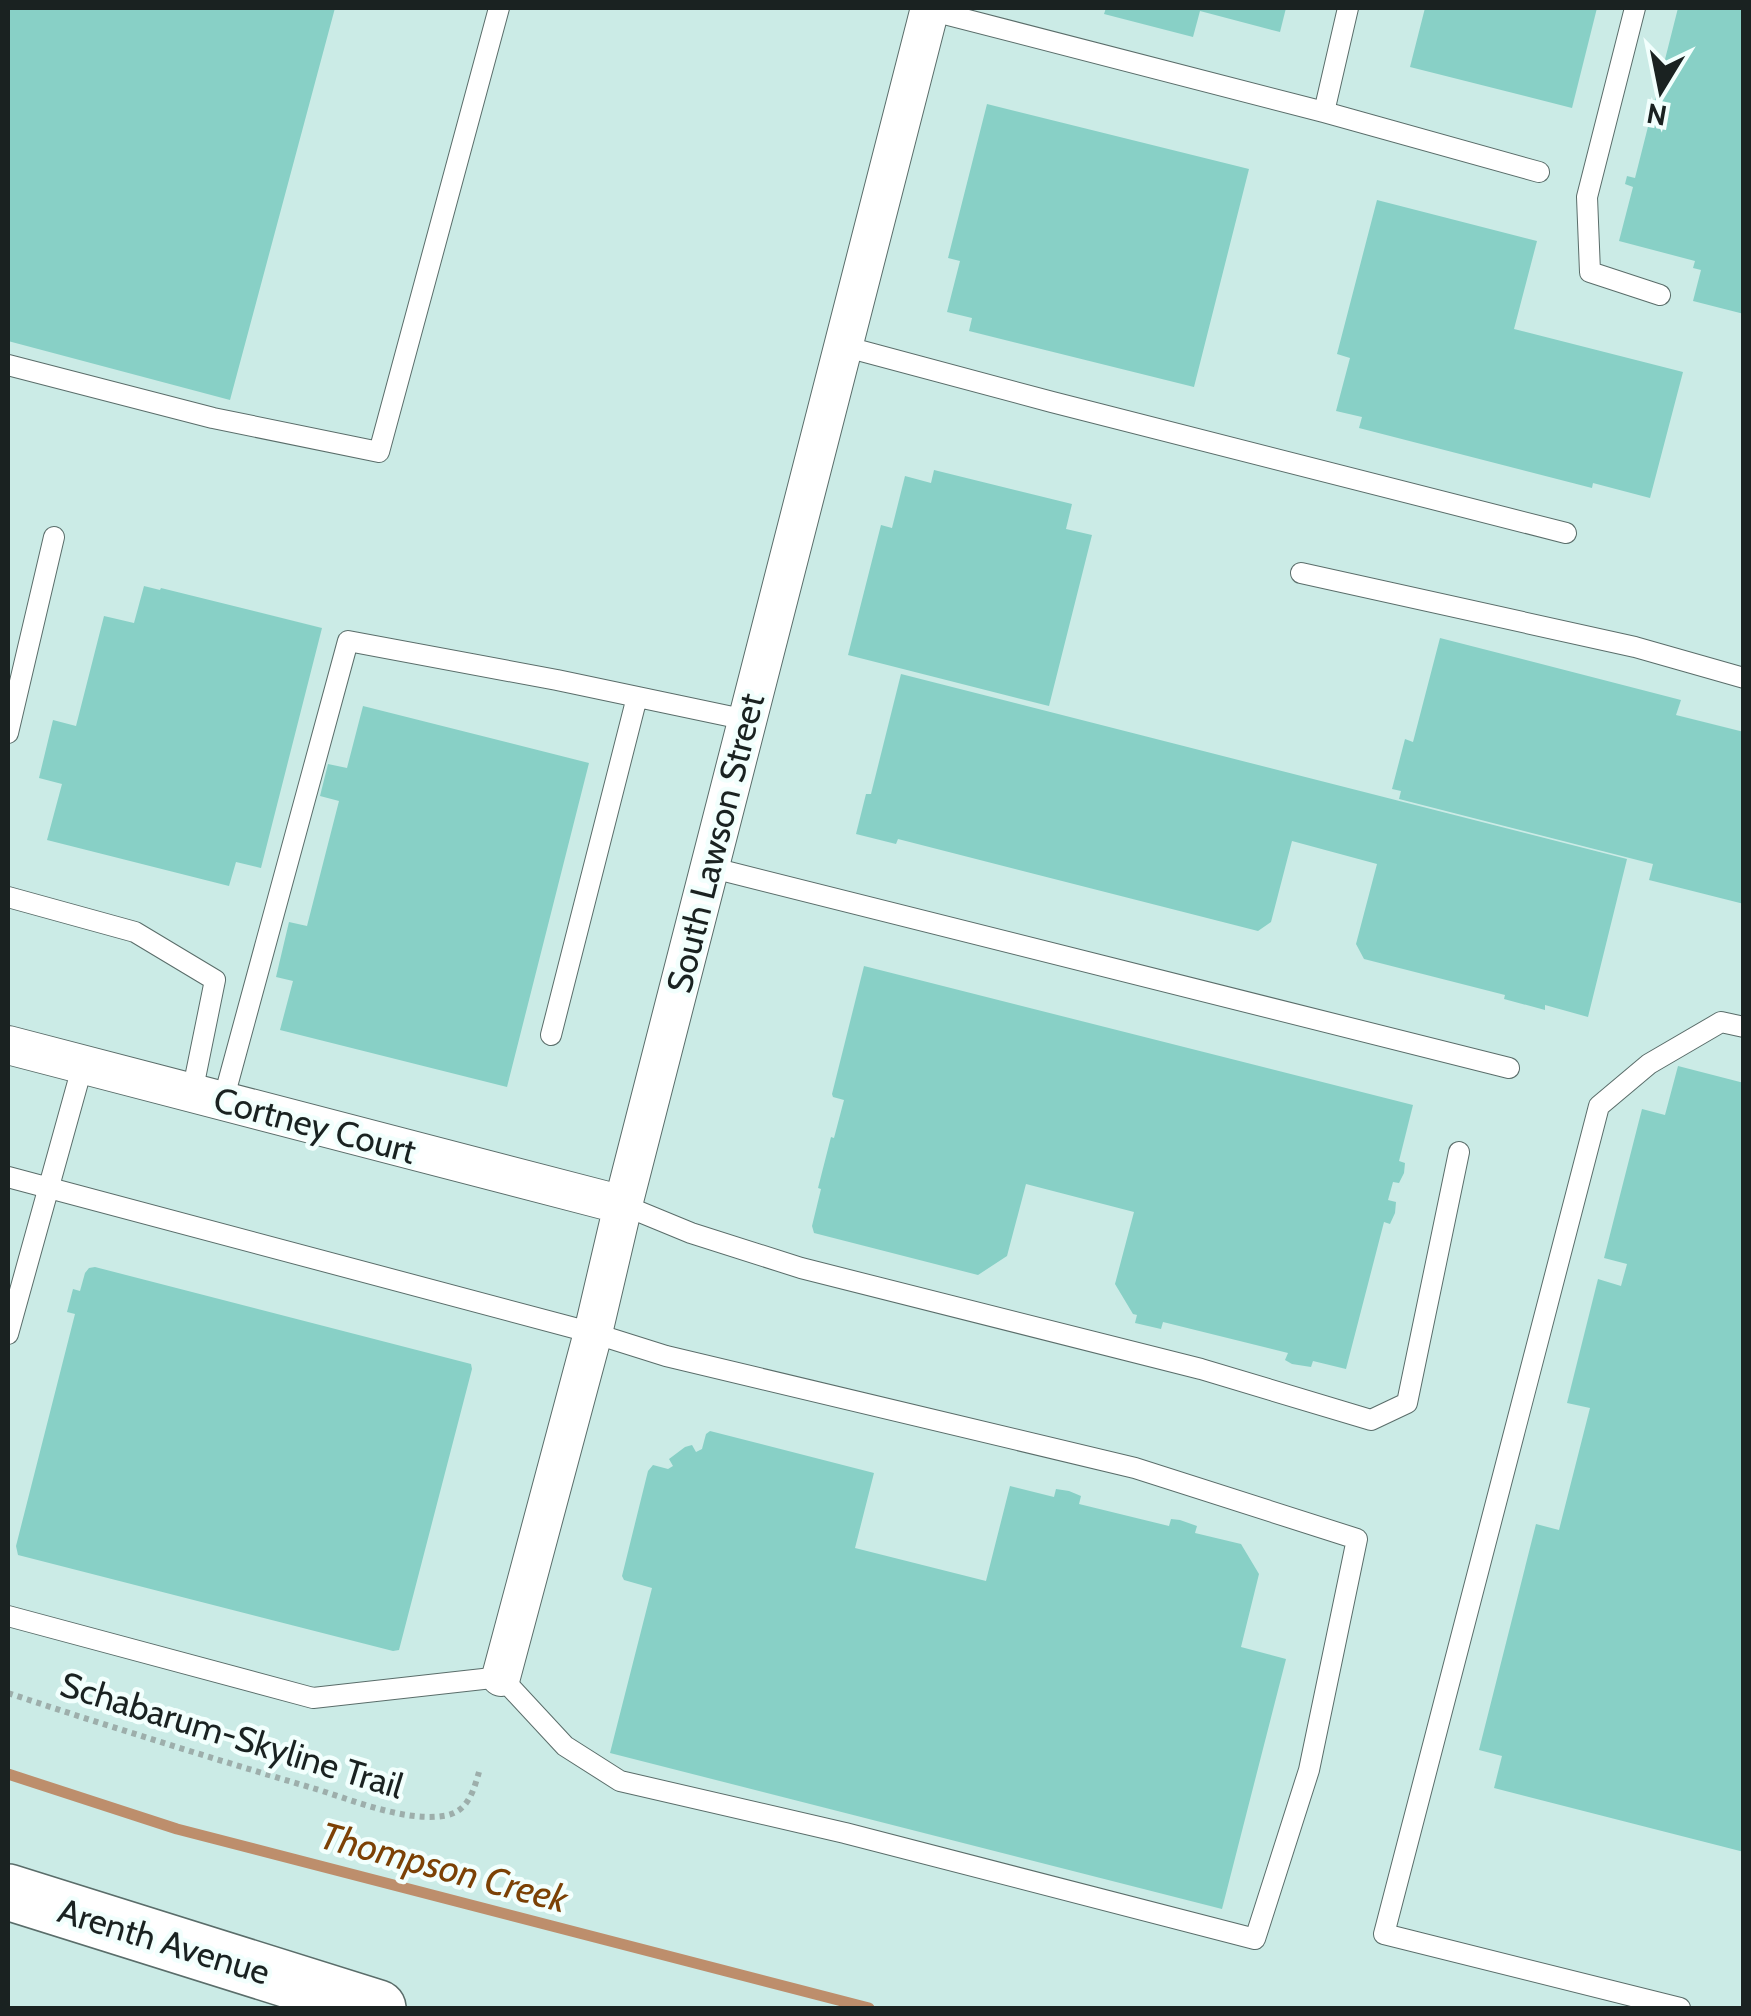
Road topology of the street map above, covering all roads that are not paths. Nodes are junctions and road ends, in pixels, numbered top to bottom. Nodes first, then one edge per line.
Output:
1 (499, 8) edge
2 (1348, 8) edge
3 (1635, 8) edge
4 (929, 9) edge
5 (1324, 112) junction
6 (1540, 172) dead end
7 (1660, 294) dead end
8 (843, 346) junction
9 (8, 365) edge
10 (1566, 533) dead end
11 (54, 537) dead end
12 (1300, 573) dead end
13 (1744, 678) edge
14 (637, 697) junction
15 (746, 720) junction
16 (8, 732) edge
17 (709, 867) junction
18 (8, 897) edge
19 (1744, 1027) edge
20 (550, 1035) dead end
21 (8, 1044) edge
22 (83, 1064) junction
23 (1509, 1068) dead end
24 (208, 1097) junction
25 (1459, 1152) dead end
26 (8, 1177) edge
27 (48, 1188) junction
28 (623, 1205) junction
29 (593, 1333) junction
30 (8, 1334) edge
31 (8, 1616) edge
32 (500, 1678) junction
33 (8, 1892) edge
34 (378, 2008) edge
35 (1680, 2008) edge

1 - 9 lane
2 - 5 lane
3 - 7 lane
4 - 5 lane
4 - 8 street, South Lawson Street
5 - 6 lane
8 - 10 lane
8 - 15 street, South Lawson Street
11 - 16 lane
12 - 13 lane
14 - 15 lane
14 - 20 lane
14 - 24 lane
15 - 17 street, South Lawson Street
17 - 23 lane
17 - 28 street, South Lawson Street
18 - 24 lane
19 - 35 lane
21 - 22 street, Cortney Court
22 - 24 street, Cortney Court
22 - 27 lane
24 - 28 street, Cortney Court
25 - 28 lane
26 - 27 lane
27 - 29 lane
27 - 30 lane
28 - 29 street, South Lawson Street
29 - 32 street, South Lawson Street
29 - 32 lane
31 - 32 lane
33 - 34 street, Arenth Avenue

